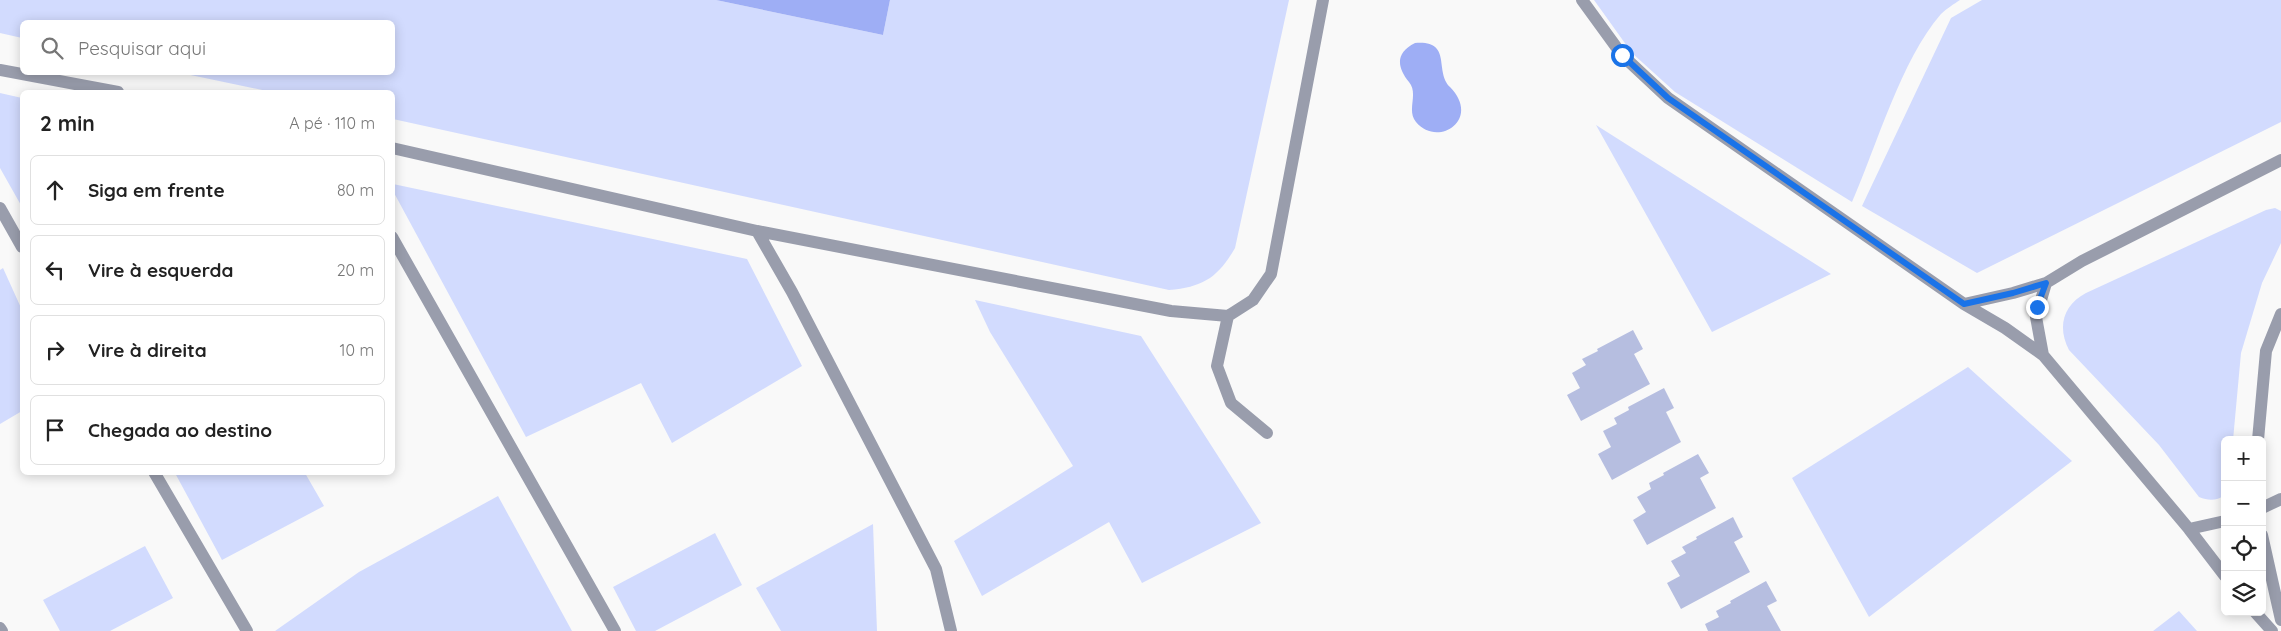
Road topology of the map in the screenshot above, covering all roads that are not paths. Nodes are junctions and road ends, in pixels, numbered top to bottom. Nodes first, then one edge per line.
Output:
1 (1323, 0) edge
2 (1582, 0) edge
3 (0, 70) edge
4 (20, 74) edge
5 (27, 75) edge
6 (107, 90) edge
7 (395, 149) edge
8 (2275, 163) edge
9 (2281, 174) edge
10 (0, 208) edge
11 (757, 232) junction
12 (395, 242) edge
13 (20, 243) edge
14 (2046, 283) junction
15 (1964, 304) junction
16 (2281, 314) edge
17 (1228, 316) junction
18 (2043, 355) junction
19 (1266, 433) dead end
20 (2258, 436) edge
21 (156, 475) edge
22 (2281, 499) edge
23 (2266, 506) edge
24 (2221, 522) edge
25 (2189, 529) junction
26 (2266, 553) edge
27 (2221, 571) edge
28 (2259, 616) edge
29 (2281, 620) edge
30 (247, 631) edge
31 (615, 631) edge
32 (951, 631) edge
33 (2272, 631) edge

1 - 17 street
2 - 15 street
3 - 4 street
5 - 6 street
7 - 11 street
8 - 9 street
8 - 14 street
10 - 13 street
11 - 17 street
11 - 32 street
12 - 31 street
14 - 15 street
14 - 18 street
15 - 18 street
16 - 20 street
17 - 19 street
18 - 25 street
21 - 30 street
22 - 23 street
24 - 25 street
25 - 27 street
26 - 29 street
28 - 33 street

